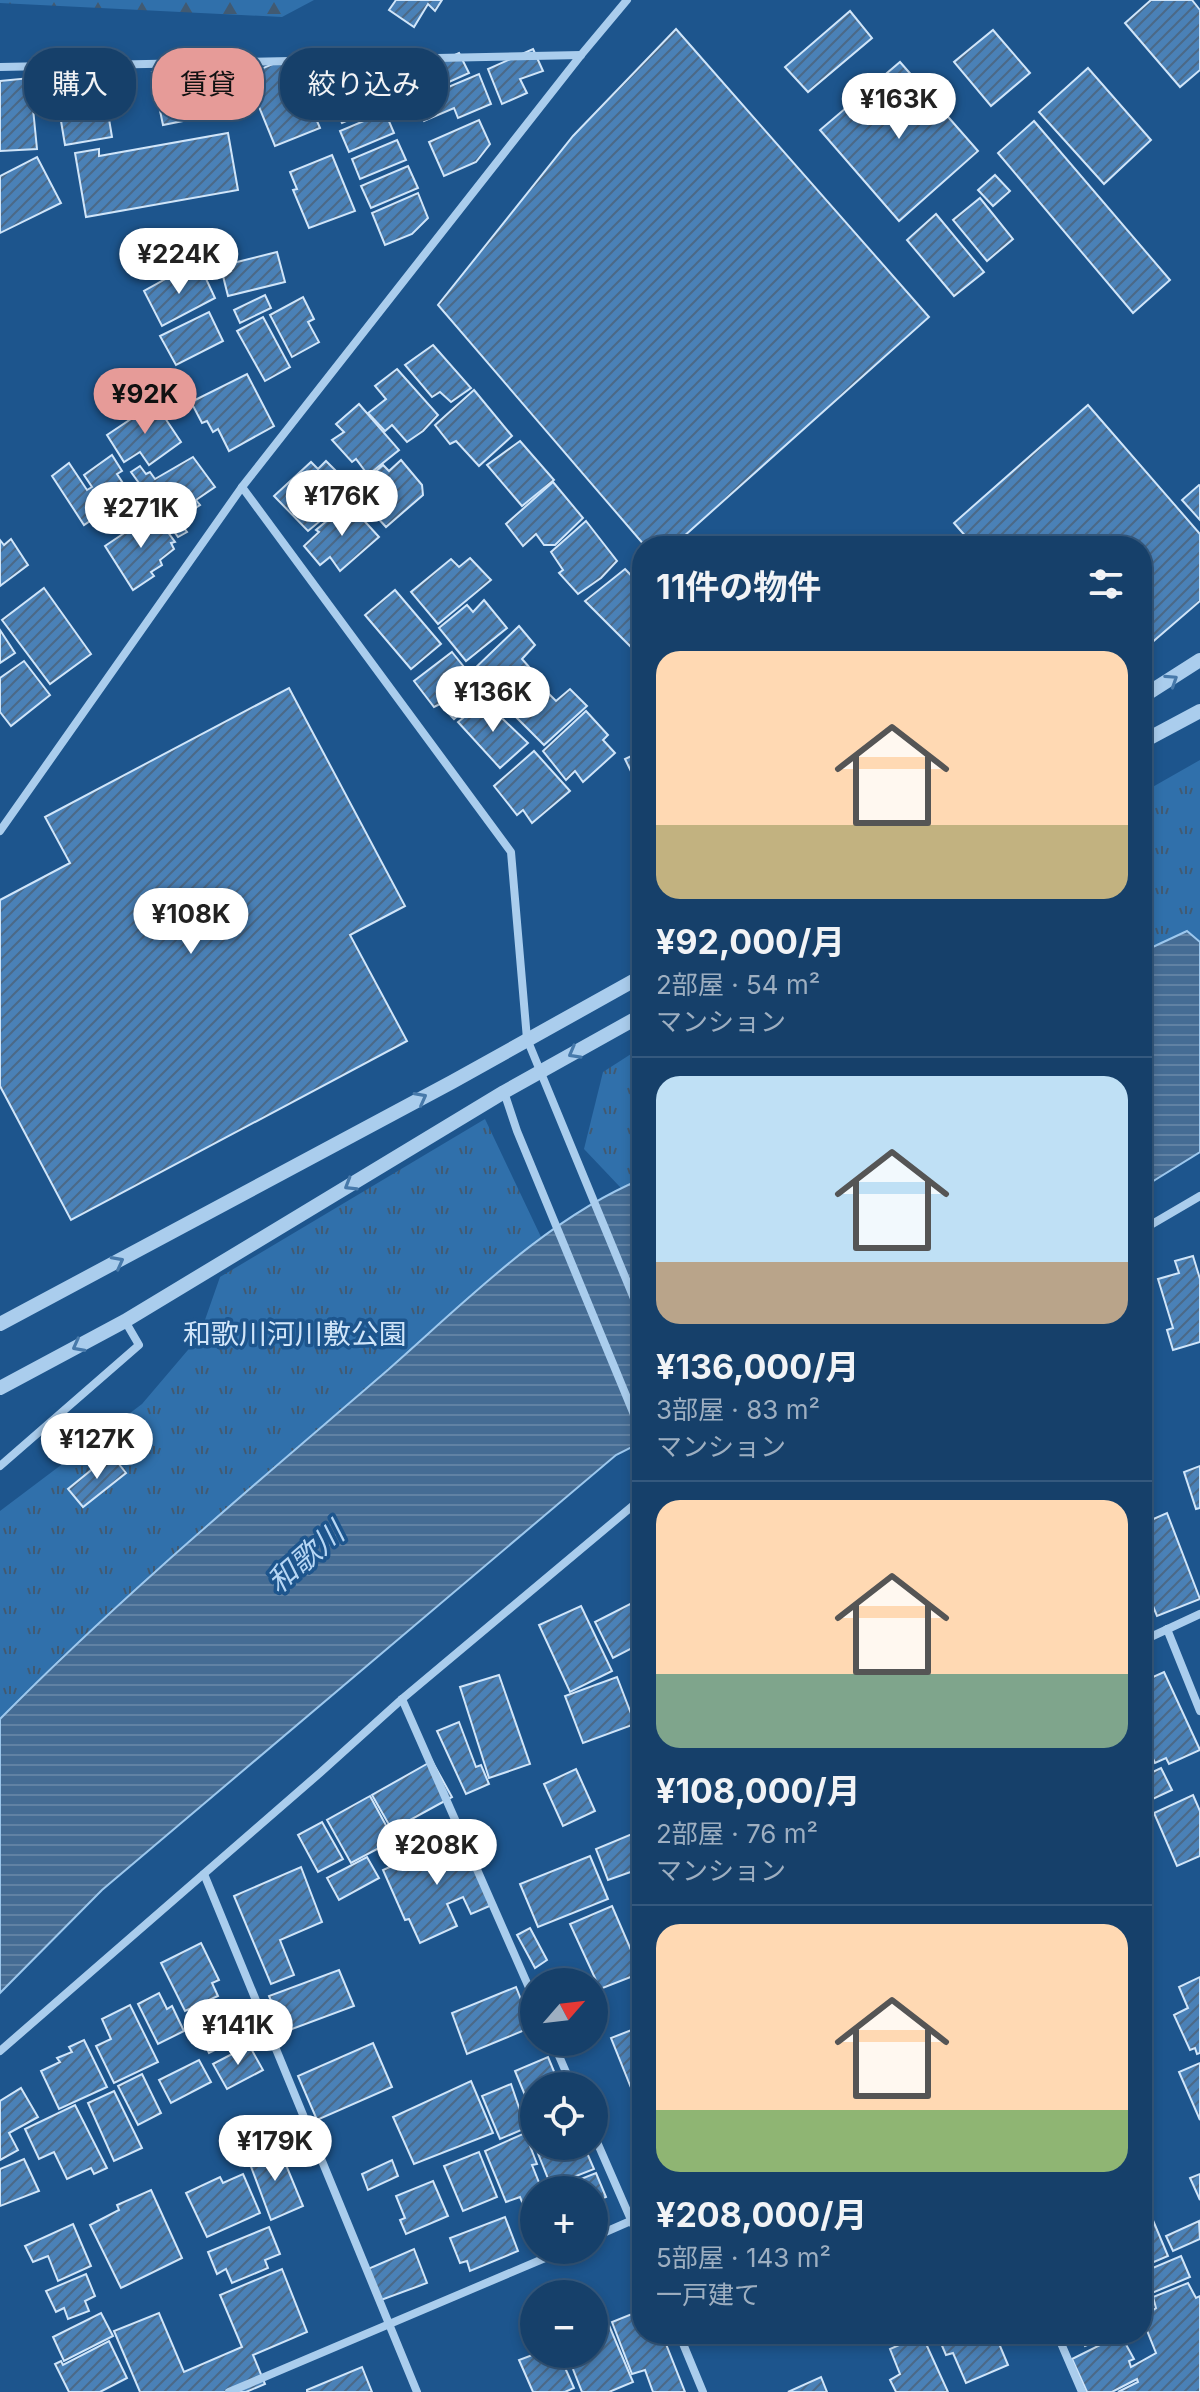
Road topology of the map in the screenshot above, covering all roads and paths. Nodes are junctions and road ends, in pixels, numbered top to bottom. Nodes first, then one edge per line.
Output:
1 (627, 0) edge
2 (581, 55) junction
3 (0, 67) edge
4 (242, 487) junction
5 (1200, 660) edge
6 (1152, 691) edge
7 (1200, 711) edge
8 (1152, 737) edge
9 (0, 831) edge
10 (632, 981) edge
11 (632, 1021) edge
12 (527, 1039) junction
13 (540, 1072) junction
14 (504, 1092) junction
15 (1200, 1196) edge
16 (1152, 1224) edge
17 (632, 1294) edge
18 (125, 1321) junction
19 (0, 1324) edge
20 (0, 1388) edge
21 (632, 1410) edge
22 (0, 1466) edge
23 (632, 1506) edge
24 (1200, 1614) edge
25 (1167, 1629) junction
26 (1152, 1636) edge
27 (402, 1699) junction
28 (1200, 1711) edge
29 (204, 1874) junction
30 (520, 1968) edge
31 (0, 2051) edge
32 (605, 2160) edge
33 (632, 2220) joint
34 (608, 2231) edge
35 (532, 2264) edge
36 (390, 2325) junction
37 (683, 2344) edge
38 (1061, 2344) edge
39 (229, 2392) edge
40 (417, 2392) edge
41 (703, 2392) edge
42 (1082, 2392) edge

1 - 2 street
2 - 3 street
2 - 4 street
4 - 9 street
4 - 12 street
6 -> 5 street
7 - 8 street
10 - 12 street
11 -> 13 street
12 - 13 street
19 -> 12 street
13 - 14 street
13 - 17 street
14 -> 18 street
14 - 21 street
15 - 16 street
18 -> 20 street
18 - 22 street
23 - 27 street
24 - 25 street
25 - 26 street
25 - 28 street
27 - 29 street
27 - 30 street
29 - 31 street
29 - 36 street
32 - 33 street
33 - 34 street
35 - 36 street
36 - 39 street
36 - 40 street
37 - 41 street
38 - 42 street

